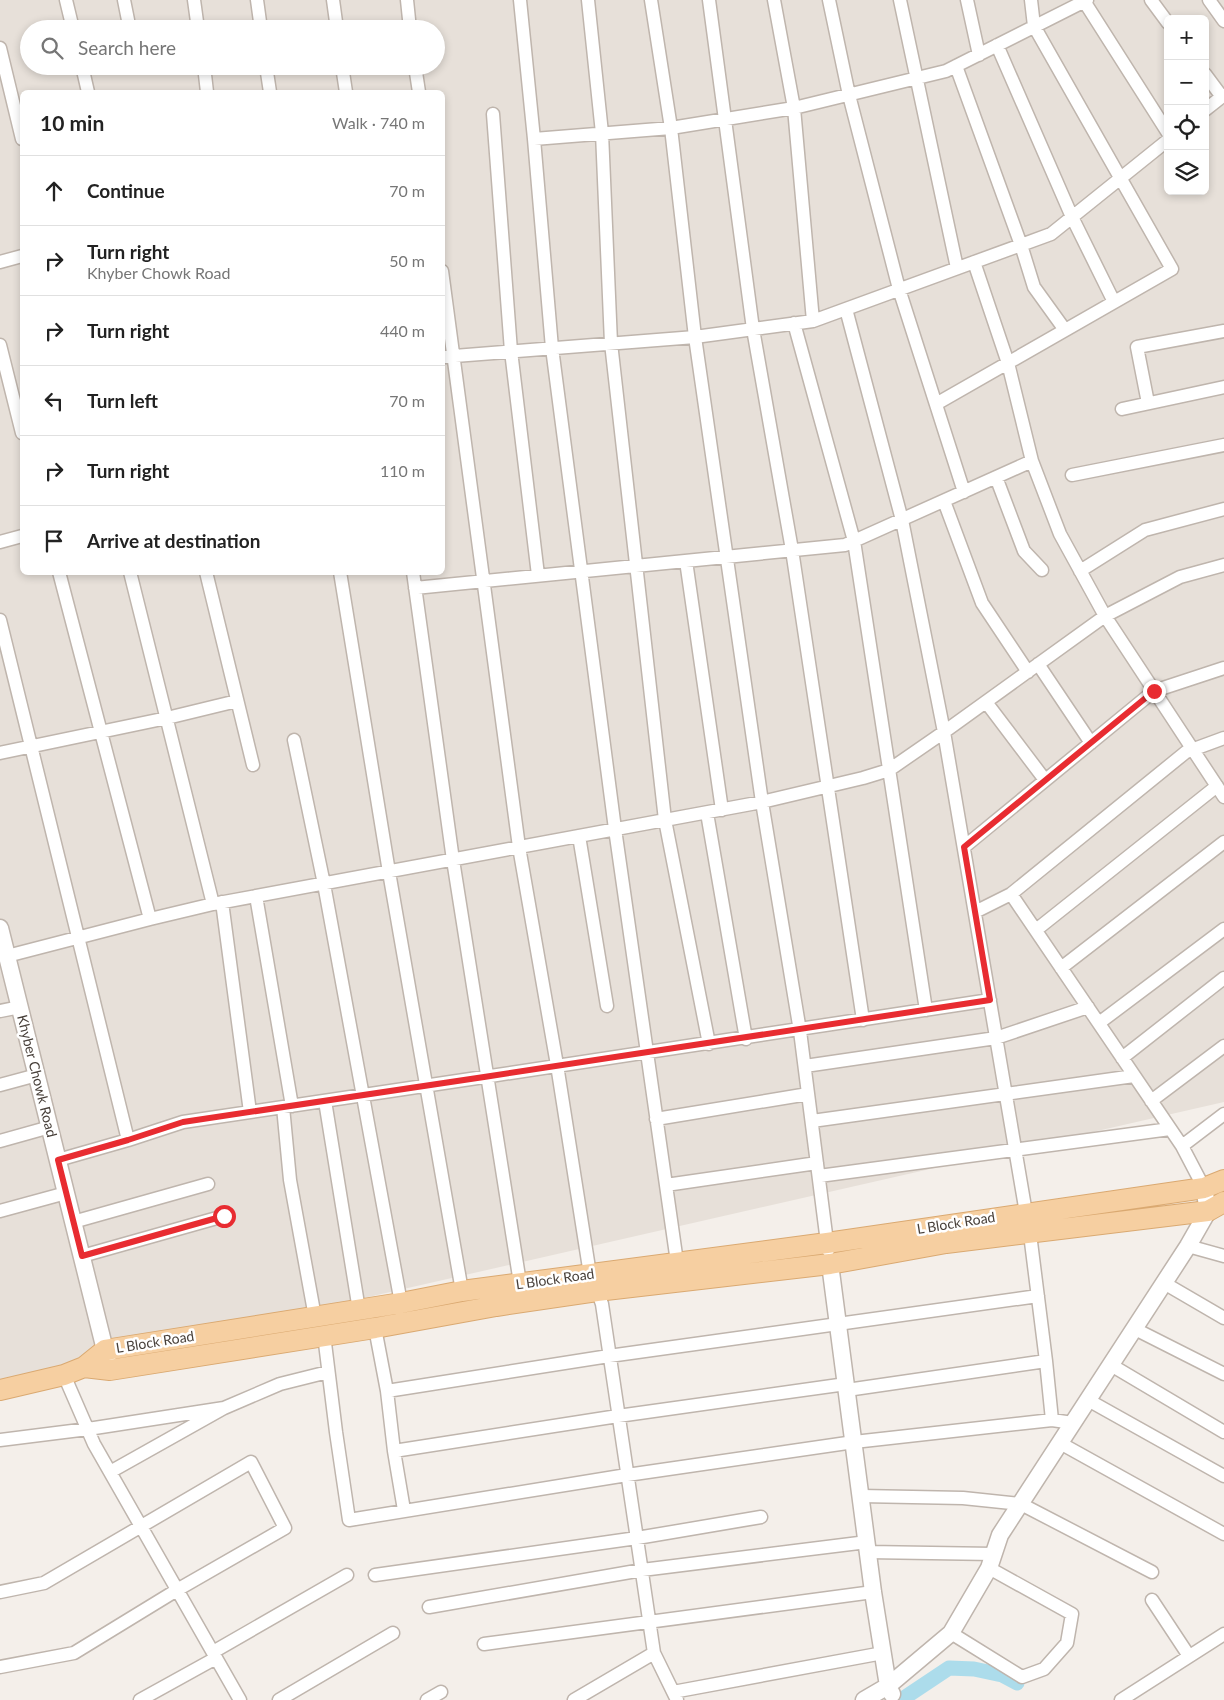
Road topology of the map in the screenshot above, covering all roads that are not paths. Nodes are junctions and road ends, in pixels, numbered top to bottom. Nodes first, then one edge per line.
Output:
1 (66, 0) edge
2 (124, 0) edge
3 (194, 0) edge
4 (257, 0) edge
5 (333, 0) edge
6 (407, 0) edge
7 (520, 0) edge
8 (588, 0) edge
9 (651, 0) edge
10 (709, 0) edge
11 (774, 0) edge
12 (829, 0) edge
13 (900, 0) edge
14 (967, 0) edge
15 (1031, 0) edge
16 (1151, 0) edge
17 (1209, 0) edge
18 (1086, 1) edge
19 (1164, 18) edge
20 (71, 20) edge
21 (128, 20) dead end
22 (197, 20) edge
23 (260, 20) edge
24 (336, 20) edge
25 (409, 20) edge
26 (1224, 20) edge
27 (1034, 26) junction
28 (997, 45) junction
29 (0, 48) edge
30 (979, 54) junction
31 (956, 66) junction
32 (2, 69) edge
33 (84, 75) edge
34 (205, 75) edge
35 (267, 75) edge
36 (343, 75) edge
37 (416, 75) edge
38 (916, 78) junction
39 (1209, 79) edge
40 (88, 90) edge
41 (208, 90) edge
42 (270, 90) edge
43 (346, 90) edge
44 (419, 90) edge
45 (849, 95) junction
46 (1223, 96) edge
47 (1209, 107) edge
48 (794, 108) junction
49 (493, 114) dead end
50 (726, 119) junction
51 (1164, 127) edge
52 (671, 128) junction
53 (20, 132) edge
54 (602, 133) junction
55 (534, 138) junction
56 (1164, 143) edge
57 (1120, 179) junction
58 (1072, 217) junction
59 (1021, 245) junction
60 (20, 257) edge
61 (0, 262) edge
62 (974, 262) junction
63 (957, 268) junction
64 (899, 289) junction
65 (1114, 302) junction
66 (846, 309) junction
67 (445, 314) edge
68 (812, 321) junction
69 (794, 323) junction
70 (754, 329) junction
71 (1065, 330) junction
72 (1224, 331) edge
73 (695, 337) junction
74 (611, 344) junction
75 (0, 345) edge
76 (552, 348) junction
77 (511, 351) junction
78 (448, 357) edge
79 (1008, 363) junction
80 (1224, 387) edge
81 (1148, 403) junction
82 (936, 404) junction
83 (1122, 409) dead end
84 (20, 425) edge
85 (1224, 445) edge
86 (1032, 461) junction
87 (1072, 476) dead end
88 (996, 477) junction
89 (964, 492) junction
90 (944, 501) junction
91 (1224, 509) edge
92 (902, 520) junction
93 (20, 537) edge
94 (854, 541) junction
95 (0, 542) edge
96 (792, 550) junction
97 (726, 557) junction
98 (686, 561) junction
99 (1224, 565) edge
100 (636, 566) junction
101 (1042, 570) dead end
102 (581, 571) junction
103 (1080, 571) junction
104 (60, 575) edge
105 (131, 575) edge
106 (207, 575) edge
107 (340, 575) edge
108 (413, 575) edge
109 (538, 575) junction
110 (484, 581) junction
111 (415, 588) junction
112 (1105, 616) junction
113 (0, 620) edge
114 (1033, 668) junction
115 (1224, 668) edge
116 (1154, 691) junction
117 (237, 701) junction
118 (986, 702) junction
119 (166, 718) junction
120 (101, 732) junction
121 (944, 732) junction
122 (1224, 738) edge
123 (294, 740) dead end
124 (1091, 743) junction
125 (31, 746) junction
126 (1193, 750) junction
127 (0, 752) edge
128 (253, 765) dead end
129 (889, 770) junction
130 (1045, 780) junction
131 (828, 786) junction
132 (1217, 786) junction
133 (1224, 797) edge
134 (762, 802) junction
135 (722, 810) junction
136 (707, 813) junction
137 (665, 820) junction
138 (614, 829) junction
139 (579, 836) junction
140 (1224, 842) edge
141 (519, 847) junction
142 (964, 847) junction
143 (453, 860) junction
144 (389, 872) junction
145 (324, 884) junction
146 (1011, 894) junction
147 (256, 896) junction
148 (218, 903) junction
149 (975, 912) junction
150 (150, 919) junction
151 (0, 928) edge
152 (1224, 929) edge
153 (1036, 930) junction
154 (78, 938) junction
155 (4, 949) edge
156 (1061, 968) junction
157 (1224, 978) edge
158 (990, 1000) junction
159 (20, 1006) junction
160 (607, 1006) dead end
161 (1088, 1007) junction
162 (926, 1010) junction
163 (0, 1011) edge
164 (863, 1020) junction
165 (1099, 1023) junction
166 (800, 1031) junction
167 (996, 1038) junction
168 (746, 1039) junction
169 (709, 1044) junction
170 (1224, 1046) edge
171 (647, 1053) junction
172 (1122, 1058) junction
173 (557, 1065) junction
174 (805, 1066) junction
175 (36, 1075) junction
176 (487, 1076) junction
177 (1134, 1076) junction
178 (0, 1085) edge
179 (426, 1085) junction
180 (808, 1094) junction
181 (1006, 1094) junction
182 (363, 1095) junction
183 (325, 1101) junction
184 (1151, 1101) junction
185 (287, 1106) junction
186 (250, 1112) junction
187 (1224, 1114) edge
188 (656, 1119) junction
189 (812, 1122) junction
190 (50, 1128) junction
191 (1170, 1129) junction
192 (128, 1140) junction
193 (0, 1141) edge
194 (1182, 1146) junction
195 (1015, 1150) junction
196 (58, 1160) junction
197 (817, 1163) junction
198 (819, 1176) junction
199 (1224, 1180) edge
200 (208, 1184) dead end
201 (666, 1185) junction
202 (1204, 1188) junction
203 (66, 1193) junction
204 (1216, 1206) edge
205 (0, 1211) edge
206 (1026, 1213) junction
207 (224, 1216) dead end
208 (73, 1222) junction
209 (1030, 1234) junction
210 (827, 1243) junction
211 (1188, 1246) junction
212 (82, 1256) junction
213 (1224, 1256) edge
214 (677, 1262) junction
215 (830, 1264) junction
216 (594, 1283) junction
217 (1164, 1283) junction
218 (520, 1284) junction
219 (462, 1291) junction
220 (1038, 1296) junction
221 (401, 1303) junction
222 (359, 1310) junction
223 (315, 1317) junction
224 (1224, 1318) edge
225 (838, 1324) junction
226 (375, 1328) junction
227 (1134, 1329) junction
228 (324, 1335) junction
229 (105, 1350) junction
230 (609, 1356) junction
231 (1046, 1361) junction
232 (1111, 1365) junction
233 (84, 1368) junction
234 (110, 1370) junction
235 (328, 1372) junction
236 (1224, 1374) edge
237 (64, 1375) junction
238 (847, 1387) junction
239 (0, 1390) edge
240 (387, 1391) junction
241 (1088, 1400) junction
242 (224, 1408) junction
243 (618, 1416) junction
244 (1052, 1420) junction
245 (1073, 1423) junction
246 (88, 1429) junction
247 (1224, 1432) edge
248 (0, 1440) edge
249 (854, 1442) junction
250 (1060, 1443) junction
251 (394, 1451) junction
252 (110, 1472) junction
253 (627, 1476) junction
254 (1224, 1476) edge
255 (861, 1496) junction
256 (1021, 1504) junction
257 (404, 1510) junction
258 (761, 1517) dead end
259 (141, 1526) junction
260 (1224, 1534) edge
261 (637, 1538) junction
262 (867, 1547) junction
263 (991, 1561) junction
264 (642, 1570) junction
265 (1152, 1572) dead end
266 (346, 1574) dead end
267 (374, 1575) dead end
268 (178, 1590) junction
269 (0, 1592) edge
270 (873, 1592) junction
271 (1152, 1600) dead end
272 (430, 1607) dead end
273 (650, 1620) junction
274 (393, 1633) dead end
275 (951, 1633) junction
276 (1224, 1634) edge
277 (484, 1644) dead end
278 (654, 1653) junction
279 (883, 1653) junction
280 (214, 1655) junction
281 (1189, 1656) junction
282 (0, 1667) edge
283 (441, 1692) dead end
284 (892, 1693) edge
285 (675, 1696) edge
286 (1131, 1698) edge
287 (140, 1700) edge
288 (240, 1700) edge
289 (279, 1700) edge
290 (427, 1700) edge
291 (574, 1700) edge
292 (864, 1700) edge

1 - 20 street
2 - 21 street
3 - 22 street
4 - 23 street
5 - 24 street
6 - 25 street
7 - 55 street
8 - 54 street
9 - 52 street
10 - 50 street
11 - 48 street
12 - 45 street
13 - 38 street
14 - 30 street
15 - 27 street
16 - 19 street
17 - 26 street
18 - 27 street
18 - 51 street
27 - 28 street
27 - 57 street
28 - 30 street
28 - 58 street
29 - 32 street
30 - 31 street
31 - 38 street
31 - 59 street
32 - 53 street
33 - 40 street
34 - 41 street
35 - 42 street
36 - 43 street
37 - 44 street
38 - 45 street
38 - 63 street
39 - 46 street
45 - 48 street
45 - 64 street
46 - 47 street
48 - 50 street
48 - 68 street
49 - 77 street
50 - 52 street
50 - 70 street
52 - 54 street
52 - 73 street
54 - 55 street
54 - 74 street
55 - 76 street
56 - 57 street
57 - 58 street
57 - 65 street
58 - 59 street
58 - 65 street
59 - 62 street
59 - 71 street
60 - 61 street
62 - 63 street
62 - 79 street
63 - 64 street
64 - 66 street
64 - 82 street
65 - 71 street
66 - 68 street
66 - 92 street
67 - 78 street
68 - 69 street
69 - 70 street
69 - 94 street
70 - 73 street
70 - 96 street
71 - 79 street
72 - 81 street
73 - 74 street
73 - 97 street
74 - 76 street
74 - 100 street
75 - 84 street
76 - 77 street
76 - 102 street
77 - 78 street
77 - 109 street
78 - 110 street
79 - 82 street
79 - 86 street
80 - 81 street
81 - 83 street
82 - 89 street
85 - 87 street
86 - 88 street
86 - 103 street
88 - 89 street
88 - 101 street
89 - 90 street
90 - 92 street
90 - 114 street
91 - 103 street
92 - 94 street
92 - 121 street
93 - 95 street
94 - 96 street
94 - 129 street
96 - 97 street
96 - 131 street
97 - 98 street
97 - 134 street
98 - 100 street
98 - 135 street
99 - 112 street
100 - 102 street
100 - 137 street
102 - 109 street
102 - 138 street
103 - 112 street
104 - 120 street
105 - 119 street
106 - 117 street
107 - 144 street
108 - 111 street
109 - 110 street
110 - 111 street
110 - 141 street
111 - 143 street
112 - 114 street
112 - 116 street
113 - 125 street
114 - 118 street
114 - 124 street
115 - 116 street
116 - 124 street
116 - 126 street
117 - 119 street
117 - 128 street
118 - 121 street
118 - 130 street
119 - 120 street
119 - 148 street
120 - 125 street
120 - 150 street
121 - 129 street
121 - 142 street
122 - 126 street
123 - 145 street
124 - 130 street
125 - 127 street
125 - 154 street
126 - 132 street
126 - 146 street
129 - 131 street
129 - 162 street
130 - 142 street
131 - 134 street
131 - 164 street
132 - 133 street
132 - 153 street
134 - 135 street
134 - 166 street
135 - 136 street
136 - 137 street
136 - 168 street
137 - 138 street
137 - 169 street
138 - 139 street
138 - 171 street
139 - 141 street
139 - 160 street
140 - 156 street
141 - 143 street
141 - 173 street
142 - 149 street
143 - 144 street
143 - 176 street
144 - 145 street
144 - 179 street
145 - 147 street
145 - 182 street
146 - 149 street
146 - 153 street
147 - 148 street
147 - 185 street
148 - 150 street
148 - 186 street
149 - 158 street
150 - 154 street
151 - 155 street, Khyber Chowk Road
152 - 165 street
153 - 156 street
154 - 155 street
154 - 192 street
155 - 159 street, Khyber Chowk Road
156 - 161 street
157 - 172 street
158 - 162 street
158 - 167 street
159 - 163 street
159 - 175 street, Khyber Chowk Road
161 - 165 street
161 - 167 street
162 - 164 street
164 - 166 street
165 - 172 street
166 - 168 street
166 - 174 street
167 - 174 street
167 - 181 street
168 - 169 street
169 - 171 street
170 - 184 street
171 - 173 street
171 - 188 street
172 - 177 street
173 - 176 street
173 - 216 street
174 - 180 street
175 - 178 street
175 - 190 street, Khyber Chowk Road
176 - 179 street
176 - 218 street
177 - 181 street
177 - 184 street
179 - 182 street
179 - 219 street
180 - 188 street
180 - 189 street
181 - 189 street
181 - 195 street
182 - 183 street
182 - 221 street
183 - 185 street
183 - 222 street
184 - 191 street
185 - 186 street
185 - 223 street
186 - 192 street
187 - 194 street
188 - 201 street
189 - 197 street
190 - 193 street
190 - 196 street, Khyber Chowk Road
191 - 194 street
191 - 195 street
192 - 196 street
194 - 202 street
195 - 198 street
195 - 206 street
196 - 203 street, Khyber Chowk Road
197 - 198 street
197 - 201 street
198 - 210 street
199 - 202 main road, L Block Road
200 - 208 street
201 - 214 street
202 - 204 street
202 - 206 main road, L Block Road
203 - 205 street
203 - 208 street, Khyber Chowk Road
204 - 209 main road, L Block Road
204 - 211 street
206 - 210 main road, L Block Road
207 - 212 street
208 - 212 street, Khyber Chowk Road
209 - 215 main road, L Block Road
209 - 220 street
210 - 214 main road, L Block Road
210 - 215 street
211 - 213 street
211 - 217 street
212 - 229 street, Khyber Chowk Road
214 - 216 main road, L Block Road
215 - 216 main road, L Block Road
215 - 225 street
216 - 218 main road, L Block Road
216 - 226 main road, L Block Road
216 - 230 street
217 - 224 street
217 - 227 street
218 - 219 main road, L Block Road
219 - 221 main road, L Block Road
220 - 225 street
220 - 231 street
221 - 222 main road, L Block Road
222 - 223 main road, L Block Road
223 - 229 main road, L Block Road
225 - 230 street
225 - 238 street
226 - 228 main road, L Block Road
226 - 240 street
227 - 232 street
227 - 236 street
228 - 234 main road, L Block Road
228 - 235 street
229 - 233 main road, L Block Road
229 - 234 street, Khyber Chowk Road
230 - 240 street
230 - 243 street
231 - 238 street
231 - 244 street
232 - 241 street
232 - 247 street
233 - 234 main road, L Block Road
233 - 237 main road
235 - 242 street
235 - 257 street
237 - 239 main road
237 - 246 street
238 - 243 street
238 - 249 street
240 - 251 street
241 - 245 street
241 - 254 street
242 - 246 street
242 - 252 street
243 - 251 street
243 - 253 street
244 - 245 street
244 - 249 street
245 - 250 street
246 - 248 street
246 - 252 street
249 - 253 street
249 - 255 street
250 - 256 street
250 - 260 street
251 - 257 street
252 - 259 street
253 - 257 street
253 - 261 street
255 - 256 street
255 - 262 street
256 - 263 street
256 - 265 street
258 - 261 street
259 - 268 street
259 - 268 street
259 - 269 street
261 - 264 street
261 - 267 street
262 - 263 street
262 - 264 street
262 - 270 street
263 - 275 street
263 - 275 street
264 - 272 street
264 - 273 street
266 - 280 street
268 - 280 street
268 - 282 street
270 - 273 street
270 - 279 street
271 - 281 street
273 - 277 street
273 - 278 street
274 - 289 street
275 - 284 street
276 - 281 street
278 - 285 street
278 - 291 street
279 - 284 street
279 - 285 street
280 - 287 street
280 - 288 street
281 - 286 street
283 - 290 street
284 - 292 street

